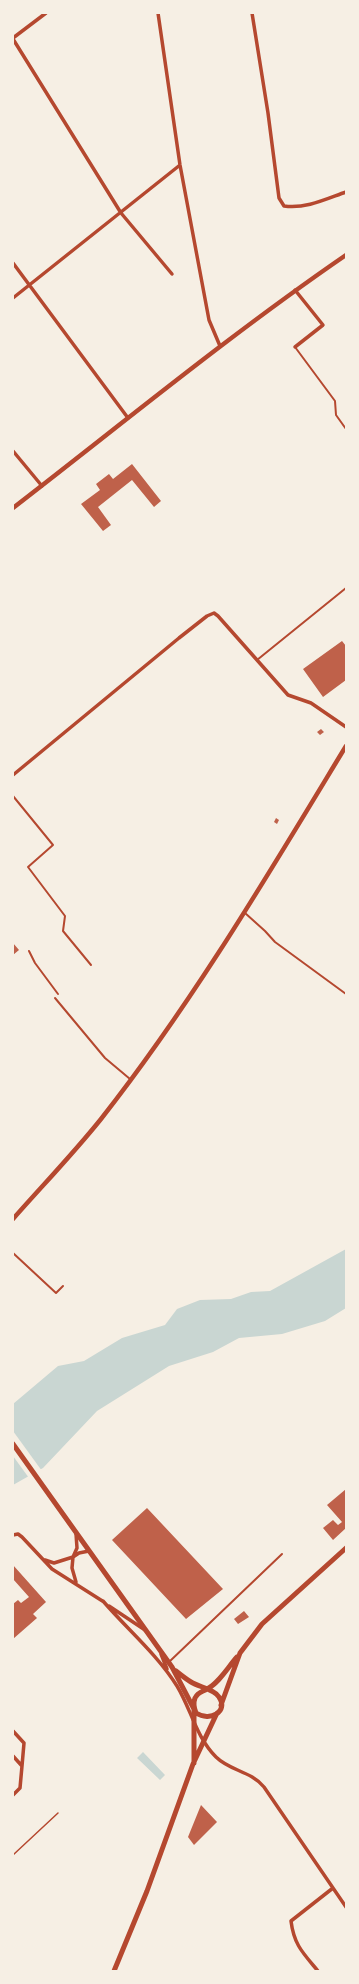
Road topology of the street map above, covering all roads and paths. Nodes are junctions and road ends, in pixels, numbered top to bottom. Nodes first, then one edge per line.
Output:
1 (46, 13) edge
2 (158, 13) edge
3 (252, 13) edge
4 (13, 38) edge
5 (180, 165) junction
6 (346, 192) edge
7 (121, 213) junction
8 (346, 255) edge
9 (13, 263) edge
10 (172, 274) dead end
11 (30, 285) junction
12 (295, 290) junction
13 (13, 298) edge
14 (220, 346) junction
15 (295, 347) joint
16 (128, 418) junction
17 (346, 429) edge
18 (13, 450) edge
19 (42, 486) junction
20 (13, 508) edge
21 (346, 588) edge
22 (257, 660) junction
23 (346, 728) edge
24 (346, 747) edge
25 (13, 775) edge
26 (13, 796) edge
27 (245, 913) junction
28 (29, 951) dead end
29 (91, 965) dead end
30 (58, 994) dead end
31 (346, 994) edge
32 (55, 998) dead end
33 (131, 1079) junction
34 (13, 1219) edge
35 (13, 1254) edge
36 (63, 1286) dead end
37 (13, 1444) edge
38 (73, 1527) junction
39 (13, 1535) edge
40 (346, 1548) edge
41 (89, 1551) junction
42 (282, 1554) dead end
43 (41, 1557) junction
44 (73, 1557) junction
45 (76, 1582) junction
46 (103, 1601) junction
47 (146, 1631) junction
48 (159, 1649) junction
49 (240, 1653) junction
50 (170, 1665) junction
51 (168, 1673) junction
52 (207, 1690) junction
53 (221, 1704) junction
54 (194, 1709) junction
55 (218, 1713) junction
56 (194, 1724) junction
57 (13, 1731) edge
58 (204, 1743) junction
59 (13, 1756) edge
60 (194, 1762) junction
61 (22, 1766) junction
62 (13, 1795) edge
63 (58, 1813) dead end
64 (13, 1855) edge
65 (333, 1888) junction
66 (346, 1907) edge
67 (114, 1971) edge
68 (318, 1971) edge

1 - 4 street
2 - 5 street
3 - 6 street
4 - 7 street
5 - 7 street
5 - 14 street
7 - 10 street
7 - 11 street
8 - 12 street
9 - 11 street
11 - 13 street
11 - 16 street
12 - 14 street
12 - 15 street
14 - 16 street
15 - 17 lane
16 - 19 street
18 - 19 street
19 - 20 street
21 - 22 lane
22 - 23 street
22 - 25 street
24 - 27 street
26 - 29 lane
27 - 31 lane
27 - 33 street
28 - 30 lane
32 - 33 lane
33 - 34 street
35 - 36 lane
37 - 38 main road
38 - 41 main road
38 - 44 street
39 - 43 street
40 - 49 main road
41 - 44 street
41 - 47 main road
42 - 50 lane
43 - 44 street
43 - 45 street
44 - 45 street
45 - 46 street
46 - 47 street
46 - 51 street
47 - 48 main road
48 - 50 main road
48 - 51 street
49 - 52 main road
49 - 53 main road
50 - 52 main road
50 - 54 main road
51 - 56 street
52 - 53 main road
52 - 54 main road
53 - 55 main road
54 - 55 main road
54 - 56 main road
55 - 58 main road
56 - 58 street
56 - 60 main road
57 - 61 street
58 - 60 main road
58 - 65 street
59 - 61 street
60 - 67 main road
61 - 62 street
63 - 64 path
65 - 66 street
65 - 68 street

